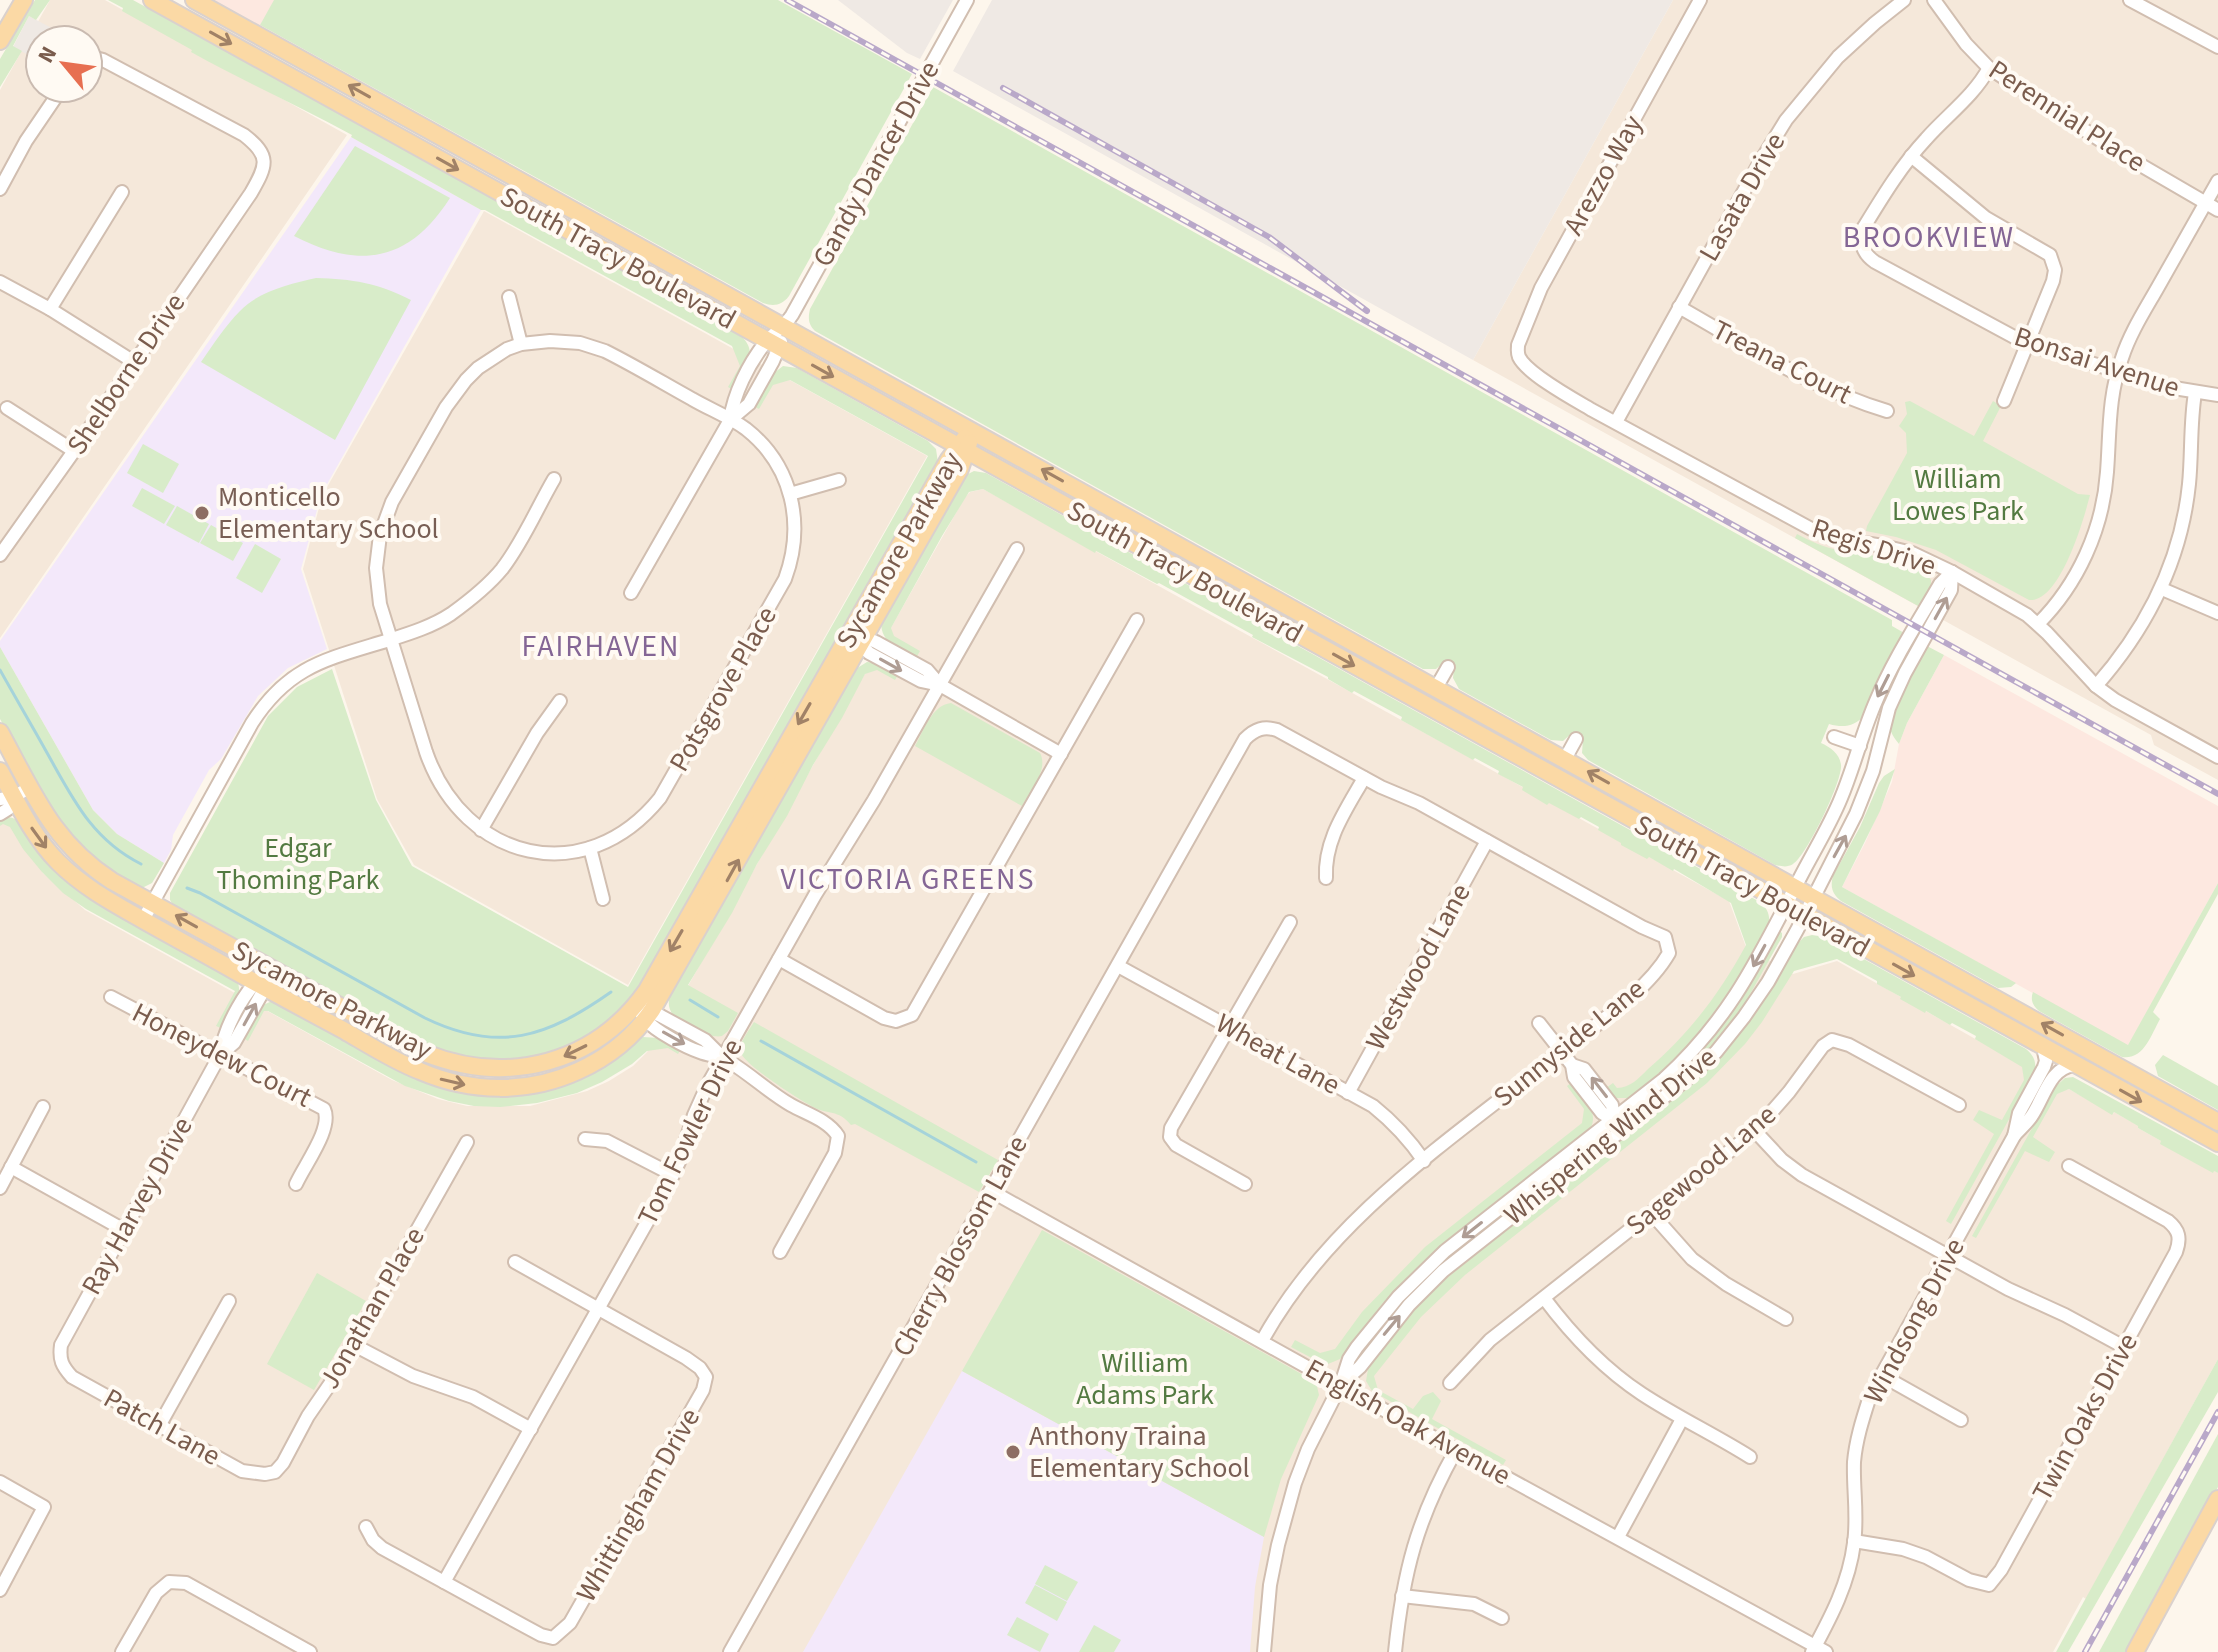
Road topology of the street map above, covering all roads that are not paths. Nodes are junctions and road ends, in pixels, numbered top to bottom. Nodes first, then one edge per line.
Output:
1 (13, 0) edge
2 (24, 0) edge
3 (152, 0) edge
4 (194, 0) edge
5 (967, 0) edge
6 (1700, 0) edge
7 (1904, 0) edge
8 (1934, 0) edge
9 (2130, 0) edge
10 (3, 37) edge
11 (2218, 47) edge
12 (104, 61) edge
13 (1989, 68) junction
14 (51, 104) edge
15 (1911, 156) junction
16 (2218, 181) edge
17 (0, 189) edge
18 (122, 192) dead end
19 (2206, 203) junction
20 (2218, 210) edge
21 (0, 282) edge
22 (509, 297) dead end
23 (1679, 307) junction
24 (50, 309) junction
25 (784, 327) junction
26 (521, 344) junction
27 (774, 344) junction
28 (2027, 344) junction
29 (1517, 354) joint
30 (134, 362) junction
31 (2117, 372) junction
32 (2195, 393) junction
33 (2218, 395) edge
34 (2004, 401) dead end
35 (7, 408) dead end
36 (1887, 411) dead end
37 (730, 420) junction
38 (1616, 422) junction
39 (972, 431) junction
40 (962, 449) junction
41 (74, 451) junction
42 (554, 479) dead end
43 (839, 480) dead end
44 (790, 494) junction
45 (5, 538) edge
46 (1017, 549) dead end
47 (0, 555) edge
48 (1952, 572) junction
49 (2162, 589) junction
50 (631, 593) dead end
51 (2218, 613) edge
52 (1137, 620) dead end
53 (2038, 624) junction
54 (858, 638) junction
55 (391, 640) junction
56 (1448, 667) dead end
57 (940, 685) junction
58 (2096, 686) junction
59 (1436, 688) junction
60 (560, 701) dead end
61 (0, 732) edge
62 (1834, 737) dead end
63 (1576, 739) dead end
64 (1860, 746) junction
65 (1061, 754) junction
66 (2218, 757) edge
67 (1565, 759) junction
68 (0, 771) edge
69 (1364, 778) junction
70 (30, 787) junction
71 (7, 798) edge
72 (0, 814) edge
73 (481, 830) junction
74 (1487, 841) junction
75 (590, 848) junction
76 (1326, 878) dead end
77 (1795, 887) junction
78 (1813, 897) junction
79 (603, 899) dead end
80 (153, 903) junction
81 (1786, 905) junction
82 (1804, 915) junction
83 (143, 920) junction
84 (1290, 922) dead end
85 (779, 959) junction
86 (1118, 966) junction
87 (269, 967) junction
88 (259, 984) junction
89 (111, 997) dead end
90 (645, 1011) junction
91 (1539, 1023) dead end
92 (1230, 1027) junction
93 (2043, 1047) junction
94 (1562, 1051) junction
95 (220, 1055) junction
96 (723, 1058) junction
97 (2074, 1065) junction
98 (1348, 1093) junction
99 (1959, 1105) dead end
100 (43, 1107) dead end
101 (1614, 1119) junction
102 (2218, 1122) edge
103 (1623, 1130) junction
104 (1755, 1131) junction
105 (2014, 1136) junction
106 (585, 1139) dead end
107 (467, 1142) dead end
108 (2218, 1143) edge
109 (1424, 1161) junction
110 (2069, 1166) dead end
111 (11, 1167) junction
112 (673, 1175) junction
113 (296, 1184) dead end
114 (1245, 1184) dead end
115 (0, 1188) edge
116 (991, 1191) junction
117 (1652, 1214) junction
118 (124, 1230) junction
119 (780, 1252) dead end
120 (1948, 1256) junction
121 (515, 1262) dead end
122 (1544, 1298) junction
123 (229, 1301) dead end
124 (599, 1309) junction
125 (1786, 1319) dead end
126 (1262, 1341) junction
127 (352, 1344) junction
128 (2124, 1347) junction
129 (59, 1359) joint
130 (1881, 1375) junction
131 (1450, 1383) dead end
132 (1341, 1384) junction
133 (1682, 1419) junction
134 (1961, 1420) dead end
135 (159, 1426) junction
136 (531, 1429) junction
137 (1456, 1450) junction
138 (1750, 1457) dead end
139 (275, 1472) joint
140 (0, 1482) edge
141 (2218, 1499) edge
142 (366, 1527) dead end
143 (1618, 1537) junction
144 (1854, 1541) junction
145 (444, 1582) junction
146 (0, 1590) edge
147 (1402, 1596) junction
148 (1502, 1618) dead end
149 (1817, 1650) edge
150 (122, 1652) edge
151 (310, 1652) edge
152 (730, 1652) edge
153 (1264, 1652) edge
154 (1395, 1652) edge
155 (2135, 1652) edge

1 - 10 main road
2 - 10 main road
3 -> 27 main road, South Tracy Boulevard
25 -> 4 main road, South Tracy Boulevard
5 - 25 street, Gandy Dancer Drive
6 - 29 street, Arezzo Way
7 - 23 street, Lasata Drive
8 - 13 street, Perennial Place
9 - 11 street
12 - 30 street, Shelborne Drive
13 - 15 street
13 - 19 street, Perennial Place
14 - 17 street
15 - 28 street
15 - 28 street, Bonsai Avenue
16 - 19 street
18 - 24 street
19 - 20 street, Perennial Place
19 - 31 street
21 - 24 street
22 - 26 street
23 - 36 street, Treana Court
23 - 38 street, Lasata Drive
24 - 30 street
25 - 27 street, Gandy Dancer Drive
25 - 39 main road, South Tracy Boulevard
26 - 37 street, Potsgrove Place
26 - 55 street, Potsgrove Place
27 - 37 street, Gandy Dancer Drive
27 -> 40 main road, South Tracy Boulevard
28 - 31 street, Bonsai Avenue
28 - 34 street
29 - 38 street, Regis Drive
30 - 41 street, Shelborne Drive
31 - 32 street, Bonsai Avenue
31 - 53 street
32 - 33 street, Bonsai Avenue
32 - 49 street
35 - 41 street
37 - 44 street, Potsgrove Place
37 - 50 street, Gandy Dancer Drive
38 - 48 street, Regis Drive
39 - 40 main road, Sycamore Parkway
59 -> 39 main road, South Tracy Boulevard
40 - 54 main road, Sycamore Parkway
40 -> 81 main road, South Tracy Boulevard
41 - 45 street, Shelborne Drive
42 - 55 street
43 - 44 street
44 - 75 street, Potsgrove Place
45 - 47 street, Shelborne Drive
46 - 57 street, Tom Fowler Drive
48 - 53 street, Regis Drive
48 -> 64 street, Whispering Wind Drive
78 -> 48 street, Whispering Wind Drive
49 - 51 street
49 - 58 street
52 - 65 street
53 - 58 street, Regis Drive
54 - 57 street
54 - 90 main road, Sycamore Parkway
55 - 73 street, Potsgrove Place
55 - 80 street
56 - 59 street
57 - 65 street
57 - 85 street, Tom Fowler Drive
58 - 66 street, Regis Drive
59 - 67 main road, South Tracy Boulevard
60 - 73 street
61 - 70 main road, Sycamore Parkway
62 - 64 street
63 - 67 street
64 - 77 street, Whispering Wind Drive
65 - 85 street
77 -> 67 main road, South Tracy Boulevard
68 - 71 main road, Sycamore Parkway
69 - 74 street, Sunnyside Lane
69 - 76 street
69 - 86 street, Cherry Blossom Lane
70 - 71 street
70 - 80 main road, Sycamore Parkway
71 - 72 street
71 -> 83 main road, Sycamore Parkway
73 - 75 street, Potsgrove Place
74 - 94 street, Sunnyside Lane
74 - 98 street, Westwood Lane
75 - 79 street
77 - 78 main road, South Tracy Boulevard
77 - 81 street, Whispering Wind Drive
78 - 82 street, Whispering Wind Drive
102 -> 78 main road, South Tracy Boulevard
80 - 83 street
87 -> 80 main road, Sycamore Parkway
81 - 82 main road, South Tracy Boulevard
81 -> 101 street, Whispering Wind Drive
82 -> 93 main road, South Tracy Boulevard
82 - 103 street, Whispering Wind Drive
83 - 88 main road, Sycamore Parkway
84 - 92 street
85 - 96 street, Tom Fowler Drive
86 - 92 street, Wheat Lane
86 - 116 street, Cherry Blossom Lane
87 - 88 street, Ray Harvey Drive
90 -> 87 main road, Sycamore Parkway
88 -> 90 main road, Sycamore Parkway
88 - 95 street, Ray Harvey Drive
89 - 95 street, Honeydew Court
90 - 96 street
91 - 94 street
92 - 98 street, Wheat Lane
92 - 114 street
93 - 97 main road, South Tracy Boulevard
93 - 105 street, Windsong Drive
94 - 101 street
94 - 109 street, Sunnyside Lane
95 - 113 street, Honeydew Court
95 - 118 street, Ray Harvey Drive
96 - 112 street, Tom Fowler Drive
96 - 119 street
97 - 105 street, Windsong Drive
97 -> 108 main road, South Tracy Boulevard
98 - 109 street, Wheat Lane
99 - 104 street, Sagewood Lane
100 - 111 street
101 - 103 street
101 -> 132 street, Whispering Wind Drive
132 -> 103 street, Whispering Wind Drive
104 - 117 street, Sagewood Lane
104 - 120 street
105 - 120 street, Windsong Drive
106 - 112 street
107 - 127 street, Jonathan Place
109 - 126 street, Sunnyside Lane
110 - 128 street, Twin Oaks Drive
111 - 115 street
111 - 118 street
112 - 124 street, Tom Fowler Drive
116 - 126 street, English Oak Avenue
116 - 152 street, Cherry Blossom Lane
117 - 122 street, Sagewood Lane
117 - 125 street
118 - 129 street, Ray Harvey Drive
120 - 128 street
120 - 130 street, Windsong Drive
121 - 124 street
122 - 131 street, Sagewood Lane
122 - 133 street
123 - 135 street
124 - 136 street, Tom Fowler Drive
124 - 145 street, Whittingham Drive
126 - 132 street, English Oak Avenue
127 - 136 street
127 - 139 street, Jonathan Place
128 - 144 street, Twin Oaks Drive
129 - 135 street, Patch Lane
130 - 134 street
130 - 144 street, Windsong Drive
132 - 137 street, English Oak Avenue
132 - 153 street, Whispering Wind Drive
133 - 138 street
133 - 143 street
135 - 139 street, Patch Lane
136 - 145 street, Tom Fowler Drive
137 - 143 street, English Oak Avenue
137 - 147 street
140 - 146 street
141 - 155 main road
142 - 145 street
143 - 149 street, English Oak Avenue
144 - 149 street, Windsong Drive
147 - 148 street
147 - 154 street
150 - 151 street

